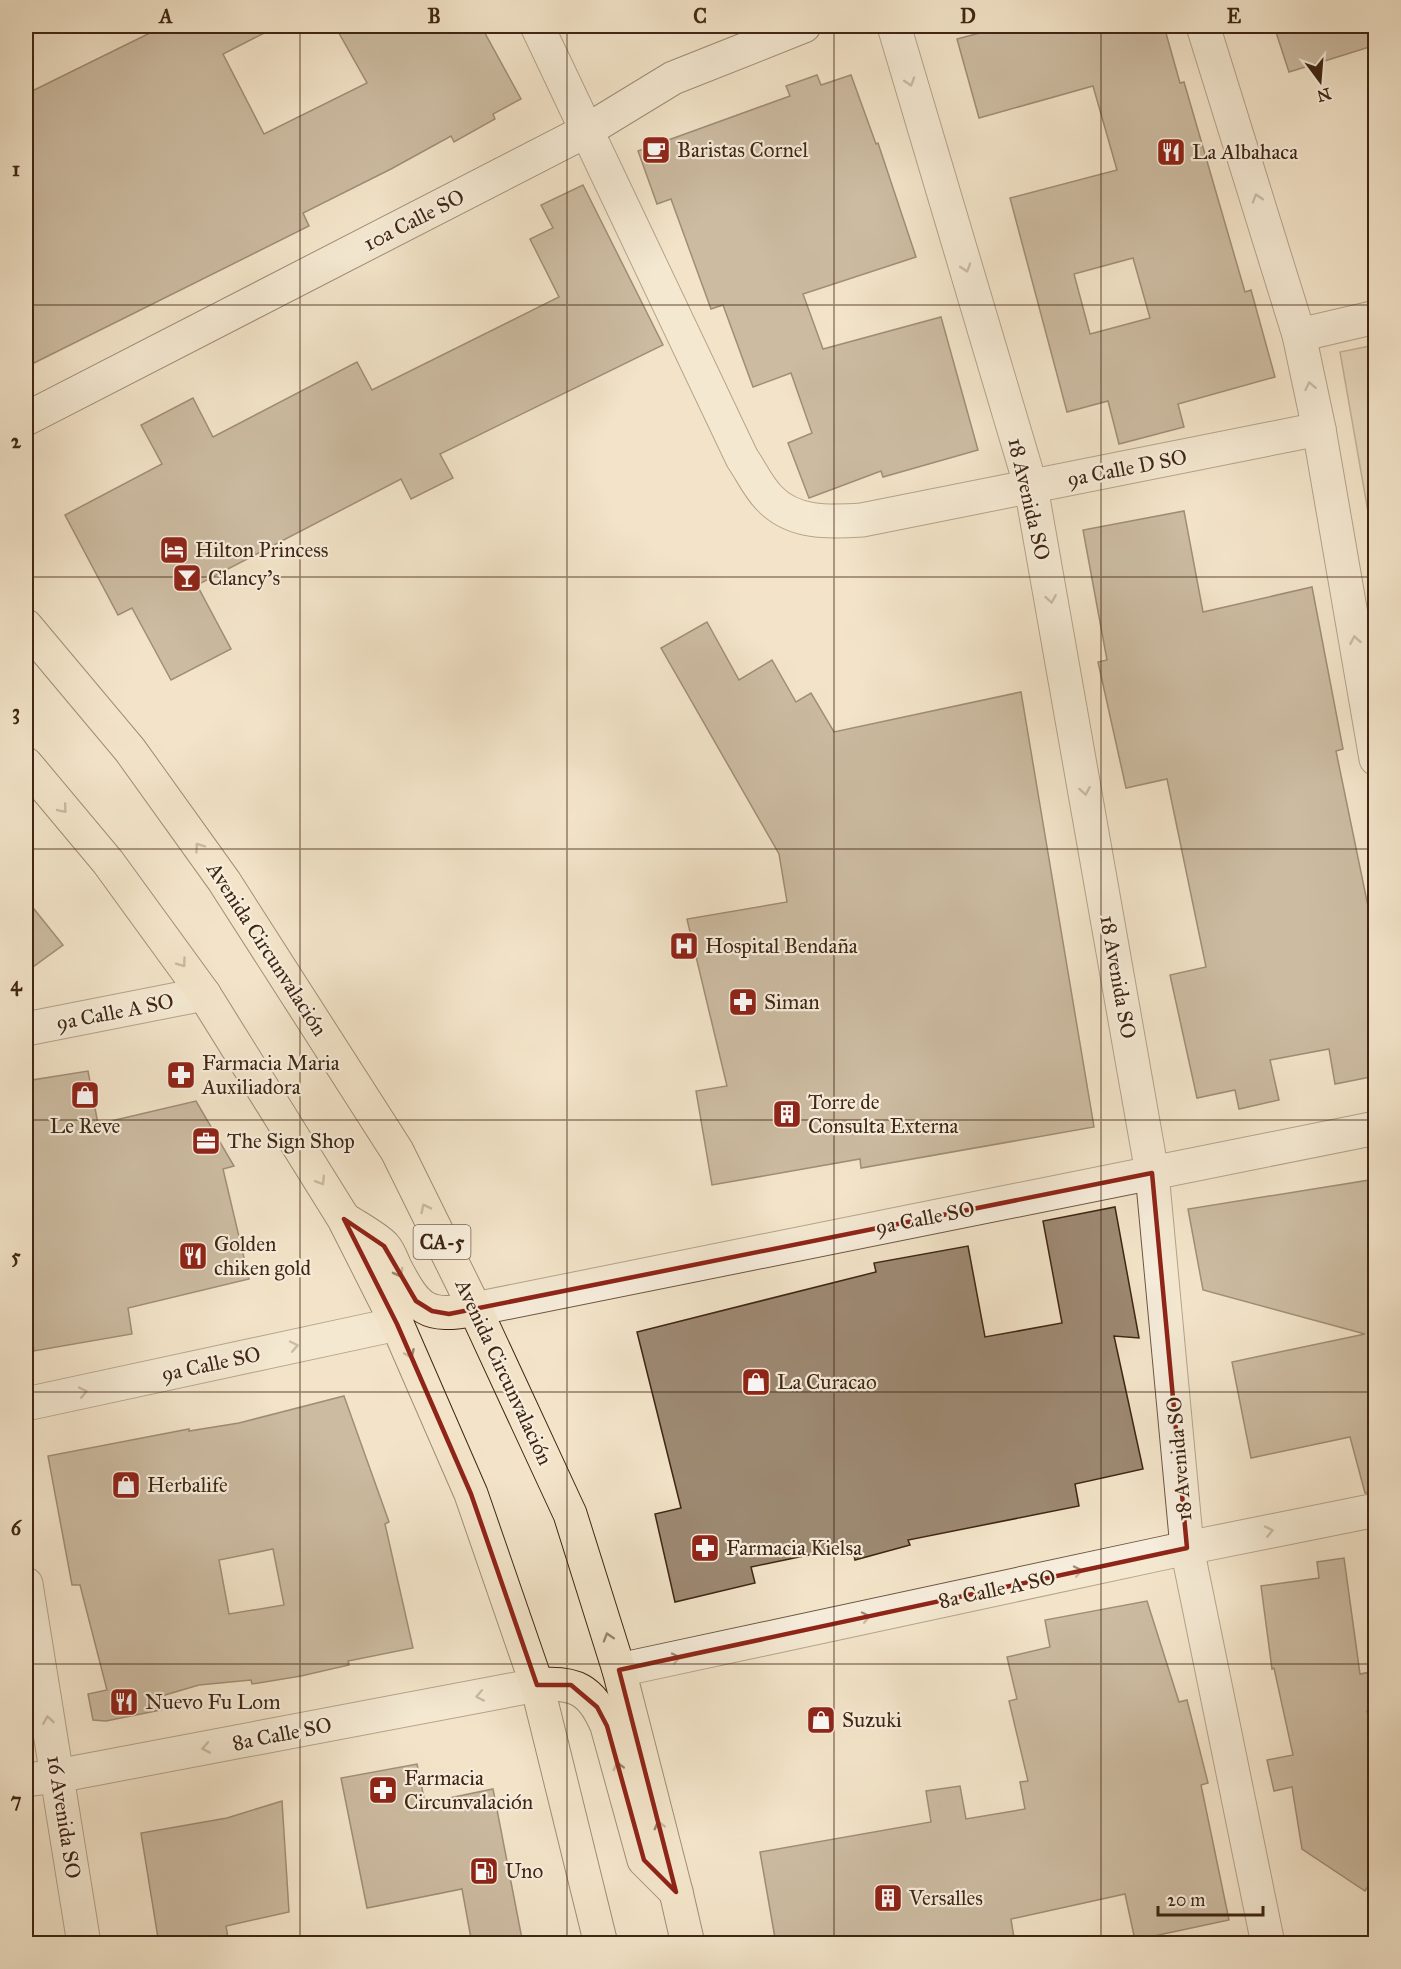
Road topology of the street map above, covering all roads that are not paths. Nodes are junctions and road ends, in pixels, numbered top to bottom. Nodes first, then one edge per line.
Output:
1 (537, 26) edge
2 (804, 26) edge
3 (894, 26) edge
4 (1203, 26) edge
5 (586, 131) junction
6 (1376, 317) edge
7 (1299, 335) junction
8 (26, 420) edge
9 (1319, 429) junction
10 (1031, 487) junction
11 (26, 626) edge
12 (1376, 759) edge
13 (26, 764) edge
14 (204, 994) junction
15 (26, 1029) edge
16 (1376, 1128) edge
17 (1152, 1173) junction
18 (344, 1219) junction
19 (475, 1309) junction
20 (397, 1324) junction
21 (26, 1404) edge
22 (1376, 1510) edge
23 (1188, 1548) junction
24 (26, 1584) edge
25 (619, 1670) junction
26 (537, 1685) junction
27 (41, 1778) edge
28 (676, 1892) junction
29 (84, 1944) edge
30 (601, 1944) edge
31 (688, 1944) edge
32 (1268, 1944) edge

1 - 5 street
2 - 5 street, 10a Calle SO
3 -> 10 street, 18 Avenida SO
7 -> 4 street
5 - 8 street, 10a Calle SO
5 - 10 street, 9a Calle D SO
6 - 7 street
9 -> 7 street
9 - 10 street, 9a Calle D SO
12 -> 9 street
10 -> 17 street, 18 Avenida SO
19 -> 11 highway, Avenida Circunvalación / CA-5
13 -> 14 highway
14 - 15 street, 9a Calle A SO
14 -> 18 highway
16 - 17 street, 9a Calle SO
17 - 19 street, 9a Calle SO
17 - 23 street, 18 Avenida SO
18 -> 19 highway
18 - 20 highway
25 -> 19 highway, Avenida Circunvalación / CA-5
21 -> 20 street, 9a Calle SO
20 -> 26 highway
23 -> 22 street, 8a Calle A SO
25 -> 23 street, 8a Calle A SO
23 - 32 street, 18 Avenida SO
27 -> 24 street, 16 Avenida SO
28 -> 25 highway, Avenida Circunvalación / CA-5
26 -> 27 street, 8a Calle SO
28 -> 26 highway
26 - 30 highway
27 - 29 street, 16 Avenida SO
28 - 31 highway, Avenida Circunvalación / CA-5

